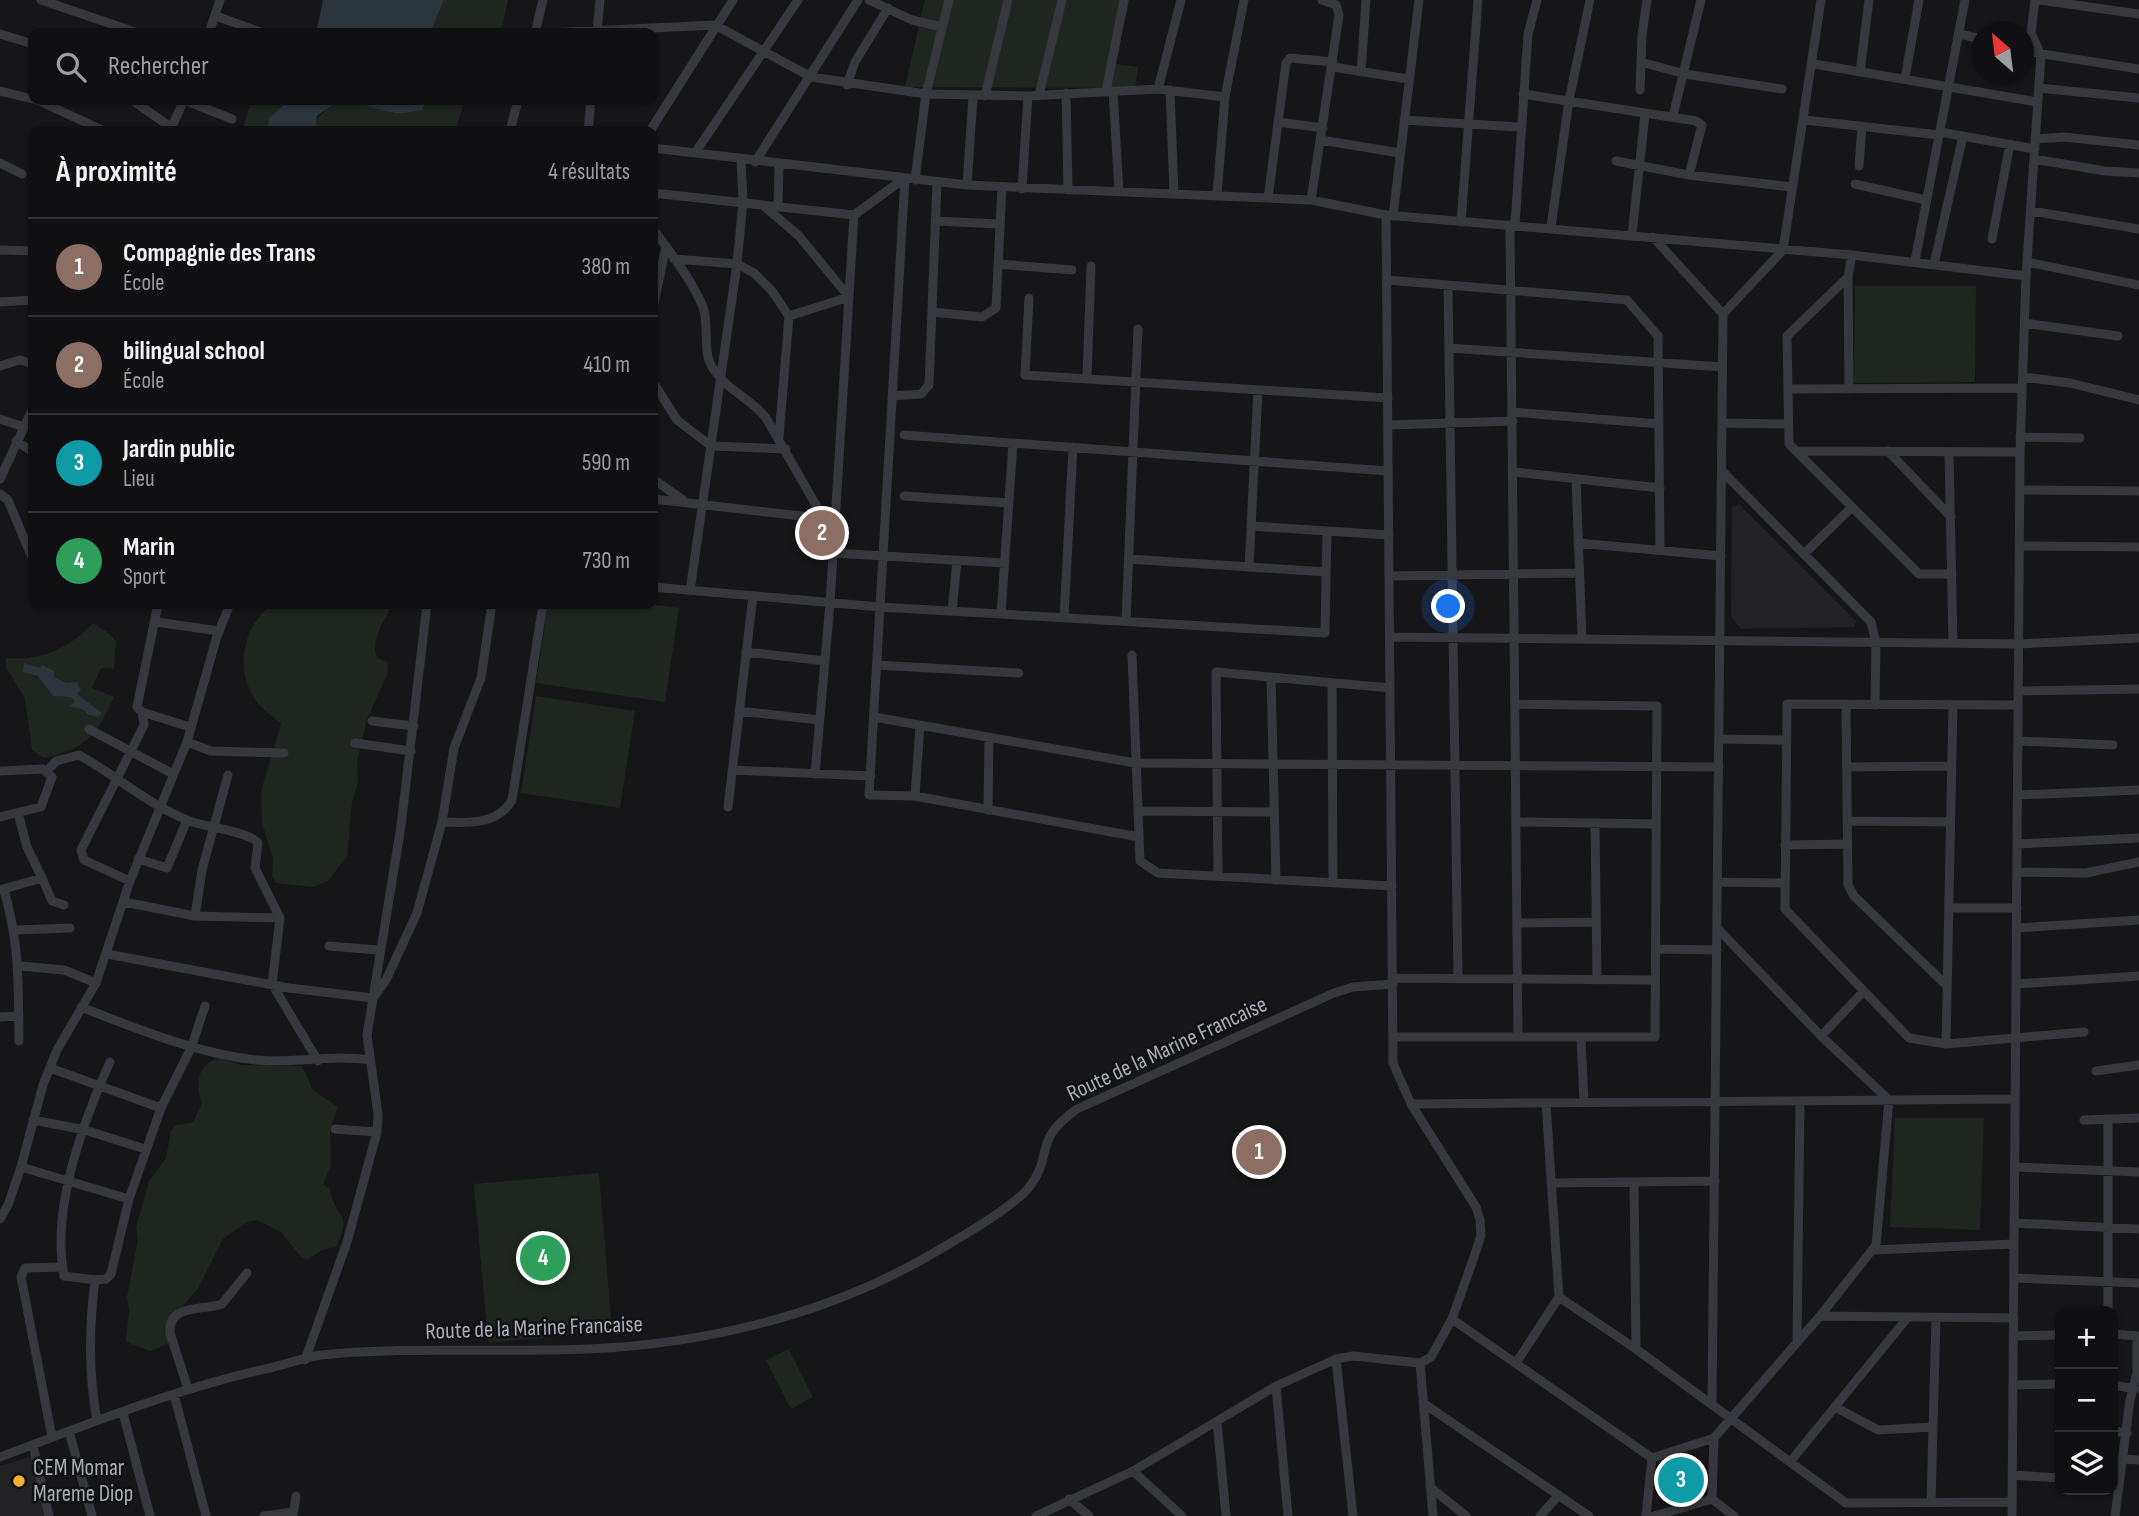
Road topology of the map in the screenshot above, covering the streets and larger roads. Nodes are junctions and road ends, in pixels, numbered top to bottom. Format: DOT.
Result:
graph roads {
  1 [pos="41,0"];
  2 [pos="220,0"];
  3 [pos="543,0"];
  4 [pos="600,0"];
  5 [pos="733,0"];
  6 [pos="798,0"];
  7 [pos="858,0"];
  8 [pos="869,0"];
  9 [pos="948,0"];
  10 [pos="1008,0"];
  11 [pos="1062,0"];
  12 [pos="1124,0"];
  13 [pos="1181,0"];
  14 [pos="1244,0"];
  15 [pos="1322,0"];
  16 [pos="1366,0"];
  17 [pos="1419,0"];
  18 [pos="1478,0"];
  19 [pos="1536,0"];
  20 [pos="1590,0"];
  21 [pos="1647,0"];
  22 [pos="1700,0"];
  23 [pos="1821,0"];
  24 [pos="1869,0"];
  25 [pos="1919,0"];
  26 [pos="1965,0"];
  27 [pos="2038,0"];
  28 [pos="888,8"];
  29 [pos="2139,14"];
  30 [pos="216,16"];
  31 [pos="715,25"];
  32 [pos="942,27"];
  33 [pos="123,28"];
  34 [pos="211,28"];
  35 [pos="248,28"];
  36 [pos="536,28"];
  37 [pos="598,28"];
  38 [pos="656,28"];
  39 [pos="0,34"];
  40 [pos="1959,34"];
  41 [pos="1971,37"];
  42 [pos="28,42"];
  43 [pos="765,52"];
  44 [pos="2034,53"];
  45 [pos="2041,55"];
  46 [pos="1641,62"];
  47 [pos="1814,64"];
  48 [pos="1333,65"];
  49 [pos="2139,69"];
  50 [pos="1361,72"];
  51 [pos="1860,72"];
  52 [pos="1685,74"];
  53 [pos="811,77"];
  54 [pos="1905,78"];
  55 [pos="1408,79"];
  56 [pos="847,85"];
  57 [pos="1949,87"];
  58 [pos="2039,88"];
  59 [pos="1158,89"];
  60 [pos="1782,89"];
  61 [pos="1170,90"];
  62 [pos="1640,90"];
  63 [pos="0,91"];
  64 [pos="1110,91"];
  65 [pos="1066,93"];
  66 [pos="926,94"];
  67 [pos="1523,94"];
  68 [pos="1039,95"];
  69 [pos="985,96"];
  70 [pos="1028,96"];
  71 [pos="28,97"];
  72 [pos="973,97"];
  73 [pos="1225,97"];
  74 [pos="2139,98"];
  75 [pos="1569,100"];
  76 [pos="2038,102"];
  77 [pos="48,105"];
  78 [pos="138,105"];
  79 [pos="182,105"];
  80 [pos="197,105"];
  81 [pos="517,105"];
  82 [pos="591,105"];
  83 [pos="1645,114"];
  84 [pos="1673,116"];
  85 [pos="232,119"];
  86 [pos="1404,120"];
  87 [pos="1805,120"];
  88 [pos="1278,122"];
  89 [pos="1468,124"];
  90 [pos="94,126"];
  91 [pos="166,126"];
  92 [pos="173,126"];
  93 [pos="511,126"];
  94 [pos="589,126"];
  95 [pos="653,126"];
  96 [pos="1862,126"];
  97 [pos="1519,127"];
  98 [pos="1323,128"];
  99 [pos="1940,133"];
  100 [pos="1963,136"];
  101 [pos="1321,140"];
  102 [pos="2010,144"];
  103 [pos="2139,145"];
  104 [pos="658,149"];
  105 [pos="2035,149"];
  106 [pos="695,153"];
  107 [pos="1400,153"];
  108 [pos="741,160"];
  109 [pos="1616,161"];
  110 [pos="755,162"];
  111 [pos="0,163"];
  112 [pos="779,164"];
  113 [pos="1641,166"];
  114 [pos="1858,166"];
  115 [pos="2139,173"];
  116 [pos="22,174"];
  117 [pos="1689,175"];
  118 [pos="910,179"];
  119 [pos="937,182"];
  120 [pos="1855,184"];
  121 [pos="967,185"];
  122 [pos="1002,187"];
  123 [pos="1792,187"];
  124 [pos="1022,189"];
  125 [pos="1068,190"];
  126 [pos="1119,192"];
  127 [pos="658,194"];
  128 [pos="1174,194"];
  129 [pos="1217,195"];
  130 [pos="1268,198"];
  131 [pos="1311,200"];
  132 [pos="1927,200"];
  133 [pos="743,202"];
  134 [pos="763,205"];
  135 [pos="778,207"];
  136 [pos="2031,211"];
  137 [pos="853,215"];
  138 [pos="1390,216"];
  139 [pos="935,221"];
  140 [pos="1461,222"];
  141 [pos="999,224"];
  142 [pos="1512,225"];
  143 [pos="1551,227"];
  144 [pos="2139,229"];
  145 [pos="1632,235"];
  146 [pos="658,236"];
  147 [pos="1653,237"];
  148 [pos="1992,239"];
  149 [pos="666,246"];
  150 [pos="0,250"];
  151 [pos="1783,250"];
  152 [pos="28,251"];
  153 [pos="1852,255"];
  154 [pos="674,260"];
  155 [pos="1914,261"];
  156 [pos="2027,262"];
  157 [pos="737,264"];
  158 [pos="998,264"];
  159 [pos="1934,264"];
  160 [pos="1091,266"];
  161 [pos="1072,270"];
  162 [pos="2026,276"];
  163 [pos="1848,277"];
  164 [pos="1387,279"];
  165 [pos="658,284"];
  166 [pos="1448,285"];
  167 [pos="2139,285"];
  168 [pos="1511,290"];
  169 [pos="849,297"];
  170 [pos="1029,298"];
  171 [pos="28,300"];
  172 [pos="0,302"];
  173 [pos="932,312"];
  174 [pos="1723,314"];
  175 [pos="789,316"];
  176 [pos="2024,323"];
  177 [pos="1138,329"];
  178 [pos="2118,336"];
  179 [pos="1449,348"];
  180 [pos="1512,352"];
  181 [pos="28,362"];
  182 [pos="1659,363"];
  183 [pos="0,366"];
  184 [pos="1723,367"];
  185 [pos="1087,377"];
  186 [pos="2023,377"];
  187 [pos="721,378"];
  188 [pos="1136,383"];
  189 [pos="1849,388"];
  190 [pos="2022,388"];
  191 [pos="1788,389"];
  192 [pos="1258,390"];
  193 [pos="658,393"];
  194 [pos="892,396"];
  195 [pos="1388,398"];
  196 [pos="2139,400"];
  197 [pos="1513,417"];
  198 [pos="28,418"];
  199 [pos="0,419"];
  200 [pos="1450,423"];
  201 [pos="1722,423"];
  202 [pos="1659,424"];
  203 [pos="1788,424"];
  204 [pos="1388,425"];
  205 [pos="23,427"];
  206 [pos="904,435"];
  207 [pos="779,437"];
  208 [pos="2020,437"];
  209 [pos="2080,438"];
  210 [pos="16,442"];
  211 [pos="1013,443"];
  212 [pos="711,446"];
  213 [pos="1073,447"];
  214 [pos="28,449"];
  215 [pos="786,449"];
  216 [pos="1796,451"];
  217 [pos="1133,452"];
  218 [pos="1888,452"];
  219 [pos="1949,452"];
  220 [pos="2020,452"];
  221 [pos="1254,461"];
  222 [pos="1388,471"];
  223 [pos="1722,471"];
  224 [pos="1514,472"];
  225 [pos="1,476"];
  226 [pos="1576,479"];
  227 [pos="658,482"];
  228 [pos="1660,488"];
  229 [pos="2020,491"];
  230 [pos="2139,491"];
  231 [pos="0,494"];
  232 [pos="904,496"];
  233 [pos="658,499"];
  234 [pos="687,502"];
  235 [pos="1009,503"];
  236 [pos="703,504"];
  237 [pos="1852,508"];
  238 [pos="1951,517"];
  239 [pos="829,519"];
  240 [pos="1251,526"];
  241 [pos="1327,531"];
  242 [pos="1389,535"];
  243 [pos="1578,543"];
  244 [pos="2020,546"];
  245 [pos="2139,547"];
  246 [pos="28,548"];
  247 [pos="1660,550"];
  248 [pos="833,553"];
  249 [pos="1804,554"];
  250 [pos="1721,556"];
  251 [pos="883,557"];
  252 [pos="1129,559"];
  253 [pos="957,561"];
  254 [pos="1005,563"];
  255 [pos="1249,567"];
  256 [pos="1326,572"];
  257 [pos="1579,573"];
  258 [pos="1514,574"];
  259 [pos="1952,574"];
  260 [pos="1452,575"];
  261 [pos="1389,576"];
  262 [pos="658,588"];
  263 [pos="690,591"];
  264 [pos="753,596"];
  265 [pos="830,603"];
  266 [pos="880,607"];
  267 [pos="157,609"];
  268 [pos="228,609"];
  269 [pos="426,609"];
  270 [pos="491,609"];
  271 [pos="542,609"];
  272 [pos="952,611"];
  273 [pos="1001,614"];
  274 [pos="1064,618"];
  275 [pos="1126,621"];
  276 [pos="156,622"];
  277 [pos="219,631"];
  278 [pos="1390,637"];
  279 [pos="1453,637"];
  280 [pos="1514,638"];
  281 [pos="1581,638"];
  282 [pos="2139,638"];
  283 [pos="1720,640"];
  284 [pos="1877,642"];
  285 [pos="1953,643"];
  286 [pos="2019,644"];
  287 [pos="746,652"];
  288 [pos="1132,656"];
  289 [pos="825,661"];
  290 [pos="877,665"];
  291 [pos="1019,673"];
  292 [pos="1271,677"];
  293 [pos="1332,683"];
  294 [pos="1390,688"];
  295 [pos="2139,689"];
  296 [pos="2018,691"];
  297 [pos="1515,705"];
  298 [pos="1846,705"];
  299 [pos="1875,705"];
  300 [pos="1953,705"];
  301 [pos="2018,705"];
  302 [pos="739,711"];
  303 [pos="142,712"];
  304 [pos="874,717"];
  305 [pos="372,720"];
  306 [pos="820,720"];
  307 [pos="920,725"];
  308 [pos="414,726"];
  309 [pos="190,727"];
  310 [pos="89,729"];
  311 [pos="989,737"];
  312 [pos="1719,739"];
  313 [pos="1786,740"];
  314 [pos="2018,741"];
  315 [pos="187,742"];
  316 [pos="355,743"];
  317 [pos="2113,745"];
  318 [pos="411,751"];
  319 [pos="130,753"];
  320 [pos="284,753"];
  321 [pos="1135,763"];
  322 [pos="1217,764"];
  323 [pos="1273,764"];
  324 [pos="1333,764"];
  325 [pos="1391,765"];
  326 [pos="1455,765"];
  327 [pos="1516,765"];
  328 [pos="1657,766"];
  329 [pos="1951,766"];
  330 [pos="1719,767"];
  331 [pos="1847,767"];
  332 [pos="48,770"];
  333 [pos="733,770"];
  334 [pos="0,771"];
  335 [pos="173,774"];
  336 [pos="815,774"];
  337 [pos="228,775"];
  338 [pos="118,776"];
  339 [pos="871,776"];
  340 [pos="2139,790"];
  341 [pos="2018,795"];
  342 [pos="915,796"];
  343 [pos="160,807"];
  344 [pos="728,807"];
  345 [pos="988,810"];
  346 [pos="1138,811"];
  347 [pos="1217,812"];
  348 [pos="1274,812"];
  349 [pos="18,813"];
  350 [pos="0,817"];
  351 [pos="187,820"];
  352 [pos="1847,821"];
  353 [pos="1950,821"];
  354 [pos="442,822"];
  355 [pos="1516,822"];
  356 [pos="1595,823"];
  357 [pos="1656,824"];
  358 [pos="212,829"];
  359 [pos="1139,837"];
  360 [pos="2139,838"];
  361 [pos="2017,844"];
  362 [pos="1785,845"];
  363 [pos="1847,845"];
  364 [pos="138,859"];
  365 [pos="2139,862"];
  366 [pos="2017,872"];
  367 [pos="1218,876"];
  368 [pos="42,878"];
  369 [pos="1276,880"];
  370 [pos="130,881"];
  371 [pos="1718,882"];
  372 [pos="1334,883"];
  373 [pos="1785,883"];
  374 [pos="1392,886"];
  375 [pos="2,890"];
  376 [pos="124,902"];
  377 [pos="64,905"];
  378 [pos="1949,908"];
  379 [pos="2017,908"];
  380 [pos="195,916"];
  381 [pos="280,918"];
  382 [pos="2139,919"];
  383 [pos="1596,922"];
  384 [pos="1517,923"];
  385 [pos="70,928"];
  386 [pos="1717,928"];
  387 [pos="2017,928"];
  388 [pos="15,930"];
  389 [pos="329,946"];
  390 [pos="1656,949"];
  391 [pos="378,950"];
  392 [pos="1717,950"];
  393 [pos="107,954"];
  394 [pos="20,966"];
  395 [pos="2139,976"];
  396 [pos="1458,979"];
  397 [pos="1518,979"];
  398 [pos="1597,979"];
  399 [pos="1655,980"];
  400 [pos="1393,981"];
  401 [pos="96,983"];
  402 [pos="272,984"];
  403 [pos="2016,984"];
  404 [pos="1947,986"];
  405 [pos="1863,992"];
  406 [pos="373,998"];
  407 [pos="205,1006"];
  408 [pos="81,1007"];
  409 [pos="19,1016"];
  410 [pos="0,1017"];
  411 [pos="2084,1032"];
  412 [pos="1821,1035"];
  413 [pos="2016,1036"];
  414 [pos="1393,1037"];
  415 [pos="1518,1037"];
  416 [pos="1581,1037"];
  417 [pos="19,1041"];
  418 [pos="1946,1044"];
  419 [pos="191,1048"];
  420 [pos="369,1060"];
  421 [pos="318,1061"];
  422 [pos="110,1062"];
  423 [pos="2139,1065"];
  424 [pos="50,1068"];
  425 [pos="2096,1071"];
  426 [pos="100,1086"];
  427 [pos="2015,1099"];
  428 [pos="1889,1100"];
  429 [pos="1800,1101"];
  430 [pos="1716,1102"];
  431 [pos="1546,1103"];
  432 [pos="1584,1103"];
  433 [pos="1411,1104"];
  434 [pos="161,1108"];
  435 [pos="2139,1118"];
  436 [pos="33,1120"];
  437 [pos="2084,1120"];
  438 [pos="2108,1120"];
  439 [pos="335,1129"];
  440 [pos="85,1130"];
  441 [pos="377,1132"];
  442 [pos="145,1149"];
  443 [pos="21,1167"];
  444 [pos="2015,1167"];
  445 [pos="2109,1171"];
  446 [pos="2139,1172"];
  447 [pos="69,1181"];
  448 [pos="1715,1181"];
  449 [pos="1634,1182"];
  450 [pos="1551,1183"];
  451 [pos="129,1199"];
  452 [pos="0,1219"];
  453 [pos="2014,1223"];
  454 [pos="2107,1227"];
  455 [pos="2139,1228"];
  456 [pos="2014,1244"];
  457 [pos="1873,1250"];
  458 [pos="63,1267"];
  459 [pos="247,1273"];
  460 [pos="2014,1278"];
  461 [pos="95,1280"];
  462 [pos="2109,1281"];
  463 [pos="2139,1283"];
  464 [pos="1559,1297"];
  465 [pos="2108,1306"];
  466 [pos="1820,1316"];
  467 [pos="1908,1317"];
  468 [pos="1936,1318"];
  469 [pos="2014,1318"];
  470 [pos="1452,1319"];
  471 [pos="2118,1334"];
  472 [pos="2055,1335"];
  473 [pos="2013,1336"];
  474 [pos="2138,1336"];
  475 [pos="1797,1341"];
  476 [pos="1636,1349"];
  477 [pos="1336,1359"];
  478 [pos="306,1360"];
  479 [pos="1420,1363"];
  480 [pos="1516,1363"];
  481 [pos="2013,1384"];
  482 [pos="2055,1384"];
  483 [pos="1276,1386"];
  484 [pos="2118,1386"];
  485 [pos="188,1389"];
  486 [pos="2135,1389"];
  487 [pos="174,1394"];
  488 [pos="2135,1400"];
  489 [pos="1423,1403"];
  490 [pos="1713,1404"];
  491 [pos="1835,1407"];
  492 [pos="123,1412"];
  493 [pos="1730,1417"];
  494 [pos="97,1420"];
  495 [pos="1217,1421"];
  496 [pos="1933,1427"];
  497 [pos="69,1431"];
  498 [pos="2118,1432"];
  499 [pos="2127,1433"];
  500 [pos="52,1437"];
  501 [pos="1714,1438"];
  502 [pos="33,1445"];
  503 [pos="0,1457"];
  504 [pos="1652,1458"];
  505 [pos="2124,1459"];
  506 [pos="2139,1460"];
  507 [pos="1790,1462"];
  508 [pos="1133,1471"];
  509 [pos="2012,1475"];
  510 [pos="2055,1478"];
  511 [pos="2118,1479"];
  512 [pos="1430,1487"];
  513 [pos="1559,1495"];
  514 [pos="2116,1495"];
  515 [pos="296,1496"];
  516 [pos="1069,1499"];
  517 [pos="1712,1499"];
  518 [pos="1931,1502"];
  519 [pos="2012,1502"];
  520 [pos="293,1514"];
  521 [pos="49,1516"];
  522 [pos="92,1516"];
  523 [pos="150,1516"];
  524 [pos="206,1516"];
  525 [pos="264,1516"];
  526 [pos="1036,1516"];
  527 [pos="1089,1516"];
  528 [pos="1182,1516"];
  529 [pos="1226,1516"];
  530 [pos="1288,1516"];
  531 [pos="1353,1516"];
  532 [pos="1433,1516"];
  533 [pos="1466,1516"];
  534 [pos="1541,1516"];
  535 [pos="1588,1516"];
  536 [pos="1646,1516"];
  537 [pos="1654,1516"];
  538 [pos="1734,1516"];
  539 [pos="2012,1516"];
  540 [pos="2115,1516"];
  1 -- 33 [label="street"];
  2 -- 30 [label="street"];
  3 -- 36 [label="street"];
  4 -- 37 [label="street"];
  5 -- 31 [label="street"];
  6 -- 43 [label="street"];
  7 -- 53 [label="street"];
  8 -- 28 [label="street"];
  9 -- 32 [label="street"];
  10 -- 69 [label="street"];
  11 -- 68 [label="street"];
  12 -- 64 [label="street"];
  13 -- 59 [label="street"];
  14 -- 73 [label="street"];
  15 -- 48 [label="street"];
  16 -- 50 [label="street"];
  17 -- 55 [label="street"];
  18 -- 89 [label="street"];
  19 -- 67 [label="street"];
  20 -- 75 [label="street"];
  21 -- 46 [label="street"];
  22 -- 52 [label="street"];
  23 -- 47 [label="street"];
  24 -- 51 [label="street"];
  25 -- 54 [label="street"];
  26 -- 40 [label="street"];
  27 -- 29 [label="street"];
  27 -- 45 [label="street"];
  28 -- 32 [label="street"];
  28 -- 56 [label="street"];
  30 -- 34 [label="street"];
  30 -- 35 [label="street"];
  31 -- 38 [label="street"];
  31 -- 43 [label="street"];
  31 -- 95 [label="street"];
  32 -- 66 [label="street"];
  39 -- 42 [label="street"];
  40 -- 41 [label="street"];
  40 -- 57 [label="street"];
  43 -- 53 [label="street"];
  43 -- 106 [label="street"];
  44 -- 45 [label="street"];
  45 -- 49 [label="street"];
  45 -- 58 [label="street"];
  46 -- 52 [label="street"];
  46 -- 62 [label="street"];
  47 -- 51 [label="street"];
  47 -- 87 [label="street"];
  48 -- 50 [label="street"];
  48 -- 88 [label="street"];
  48 -- 98 [label="street"];
  50 -- 55 [label="street"];
  51 -- 54 [label="street"];
  52 -- 60 [label="street"];
  52 -- 84 [label="street"];
  53 -- 56 [label="street"];
  53 -- 110 [label="street"];
  54 -- 57 [label="street"];
  55 -- 86 [label="street"];
  56 -- 66 [label="street"];
  57 -- 76 [label="street"];
  57 -- 99 [label="street"];
  58 -- 74 [label="street"];
  58 -- 76 [label="street"];
  59 -- 61 [label="street"];
  59 -- 64 [label="street"];
  61 -- 73 [label="street"];
  61 -- 128 [label="street"];
  63 -- 71 [label="street"];
  64 -- 65 [label="street"];
  64 -- 126 [label="street"];
  65 -- 68 [label="street"];
  65 -- 125 [label="street"];
  66 -- 72 [label="street"];
  66 -- 118 [label="street"];
  67 -- 75 [label="street"];
  67 -- 97 [label="street"];
  68 -- 70 [label="street"];
  69 -- 70 [label="street"];
  69 -- 72 [label="street"];
  70 -- 124 [label="street"];
  72 -- 121 [label="street"];
  73 -- 129 [label="street"];
  75 -- 83 [label="street"];
  75 -- 143 [label="street"];
  76 -- 105 [label="street"];
  77 -- 90 [label="street"];
  78 -- 91 [label="street"];
  79 -- 92 [label="street"];
  80 -- 85 [label="street"];
  81 -- 93 [label="street"];
  82 -- 94 [label="street"];
  83 -- 84 [label="street"];
  83 -- 113 [label="street"];
  84 -- 117 [label="street"];
  86 -- 89 [label="street"];
  86 -- 107 [label="street"];
  87 -- 96 [label="street"];
  87 -- 123 [label="street"];
  88 -- 98 [label="street"];
  88 -- 130 [label="street"];
  89 -- 97 [label="street"];
  89 -- 140 [label="street"];
  96 -- 99 [label="street"];
  96 -- 114 [label="street"];
  97 -- 142 [label="street"];
  98 -- 101 [label="street"];
  99 -- 100 [label="street"];
  99 -- 132 [label="street"];
  100 -- 102 [label="street"];
  100 -- 159 [label="street"];
  101 -- 107 [label="street"];
  101 -- 131 [label="street"];
  102 -- 105 [label="street"];
  102 -- 148 [label="street"];
  103 -- 105 [label="street"];
  104 -- 106 [label="street"];
  105 -- 115 [label="street"];
  105 -- 136 [label="street"];
  106 -- 108 [label="street"];
  107 -- 138 [label="street"];
  108 -- 110 [label="street"];
  108 -- 133 [label="street"];
  109 -- 113 [label="street"];
  110 -- 112 [label="street"];
  111 -- 116 [label="street"];
  112 -- 118 [label="street"];
  112 -- 135 [label="street"];
  113 -- 117 [label="street"];
  113 -- 145 [label="street"];
  117 -- 123 [label="street"];
  118 -- 119 [label="street"];
  118 -- 137 [label="street"];
  118 -- 194 [label="street"];
  119 -- 121 [label="street"];
  119 -- 139 [label="street"];
  120 -- 132 [label="street"];
  121 -- 122 [label="street"];
  122 -- 124 [label="street"];
  122 -- 141 [label="street"];
  123 -- 151 [label="street"];
  124 -- 125 [label="street"];
  125 -- 126 [label="street"];
  126 -- 128 [label="street"];
  127 -- 133 [label="street"];
  128 -- 129 [label="street"];
  129 -- 130 [label="street"];
  130 -- 131 [label="street"];
  131 -- 138 [label="street"];
  132 -- 155 [label="street"];
  133 -- 134 [label="street"];
  133 -- 157 [label="street"];
  134 -- 135 [label="street"];
  134 -- 169 [label="street"];
  135 -- 137 [label="street"];
  136 -- 144 [label="street"];
  136 -- 156 [label="street"];
  137 -- 169 [label="street"];
  138 -- 140 [label="street"];
  138 -- 164 [label="street"];
  139 -- 141 [label="street"];
  139 -- 173 [label="street"];
  140 -- 142 [label="street"];
  141 -- 158 [label="street"];
  142 -- 143 [label="street"];
  142 -- 168 [label="street"];
  143 -- 145 [label="street"];
  145 -- 147 [label="street"];
  146 -- 149 [label="street"];
  147 -- 151 [label="street"];
  147 -- 174 [label="street"];
  149 -- 154 [label="street"];
  149 -- 165 [label="street"];
  150 -- 152 [label="street"];
  151 -- 153 [label="street"];
  151 -- 174 [label="street"];
  153 -- 155 [label="street"];
  153 -- 163 [label="street"];
  154 -- 157 [label="street"];
  154 -- 187 [label="street"];
  155 -- 159 [label="street"];
  156 -- 162 [label="street"];
  156 -- 167 [label="street"];
  157 -- 175 [label="street"];
  157 -- 187 [label="street"];
  158 -- 161 [label="street"];
  158 -- 173 [label="street"];
  159 -- 162 [label="street"];
  160 -- 185 [label="street"];
  162 -- 176 [label="street"];
  163 -- 189 [label="street"];
  163 -- 191 [label="street"];
  164 -- 166 [label="street"];
  164 -- 195 [label="street"];
  166 -- 168 [label="street"];
  166 -- 179 [label="street"];
  168 -- 180 [label="street"];
  168 -- 182 [label="street"];
  169 -- 175 [label="street"];
  169 -- 239 [label="street"];
  170 -- 185 [label="street"];
  171 -- 172 [label="street"];
  173 -- 194 [label="street"];
  174 -- 184 [label="street"];
  175 -- 207 [label="street"];
  176 -- 178 [label="street"];
  176 -- 186 [label="street"];
  177 -- 188 [label="street"];
  179 -- 180 [label="street"];
  179 -- 200 [label="street"];
  180 -- 182 [label="street"];
  180 -- 197 [label="street"];
  181 -- 183 [label="street"];
  182 -- 184 [label="street"];
  182 -- 202 [label="street"];
  184 -- 201 [label="street"];
  185 -- 188 [label="street"];
  186 -- 190 [label="street"];
  186 -- 196 [label="street"];
  187 -- 207 [label="street"];
  187 -- 212 [label="street"];
  188 -- 192 [label="street"];
  188 -- 217 [label="street"];
  189 -- 190 [label="street"];
  189 -- 191 [label="street"];
  190 -- 208 [label="street"];
  191 -- 203 [label="street"];
  192 -- 195 [label="street"];
  192 -- 221 [label="street"];
  193 -- 212 [label="street"];
  194 -- 251 [label="street"];
  195 -- 204 [label="street"];
  197 -- 200 [label="street"];
  197 -- 202 [label="street"];
  197 -- 224 [label="street"];
  198 -- 205 [label="street"];
  199 -- 205 [label="street"];
  200 -- 204 [label="street"];
  200 -- 260 [label="street"];
  201 -- 203 [label="street"];
  201 -- 223 [label="street"];
  202 -- 228 [label="street"];
  203 -- 216 [label="street"];
  204 -- 222 [label="street"];
  205 -- 210 [label="street"];
  206 -- 211 [label="street"];
  207 -- 215 [label="street"];
  208 -- 209 [label="street"];
  208 -- 220 [label="street"];
  210 -- 214 [label="street"];
  210 -- 225 [label="street"];
  211 -- 213 [label="street"];
  211 -- 235 [label="street"];
  212 -- 215 [label="street"];
  212 -- 236 [label="street"];
  213 -- 217 [label="street"];
  213 -- 274 [label="street"];
  215 -- 239 [label="street"];
  216 -- 218 [label="street"];
  216 -- 237 [label="street"];
  217 -- 221 [label="street"];
  217 -- 252 [label="street"];
  218 -- 219 [label="street"];
  218 -- 238 [label="street"];
  219 -- 220 [label="street"];
  219 -- 238 [label="street"];
  220 -- 229 [label="street"];
  221 -- 222 [label="street"];
  221 -- 240 [label="street"];
  222 -- 242 [label="street"];
  223 -- 249 [label="street"];
  223 -- 250 [label="street"];
  224 -- 226 [label="street"];
  224 -- 258 [label="street"];
  226 -- 228 [label="street"];
  226 -- 243 [label="street"];
  227 -- 234 [label="street"];
  228 -- 247 [label="street"];
  229 -- 230 [label="street"];
  229 -- 244 [label="street"];
  231 -- 246 [label="street"];
  232 -- 235 [label="street"];
  233 -- 234 [label="street"];
  234 -- 236 [label="street"];
  235 -- 254 [label="street"];
  236 -- 239 [label="street"];
  236 -- 263 [label="street"];
  237 -- 249 [label="street"];
  237 -- 259 [label="street"];
  238 -- 259 [label="street"];
  239 -- 248 [label="street"];
  240 -- 241 [label="street"];
  240 -- 255 [label="street"];
  241 -- 242 [label="street"];
  241 -- 256 [label="street"];
  242 -- 261 [label="street"];
  243 -- 247 [label="street"];
  243 -- 257 [label="street"];
  244 -- 245 [label="street"];
  244 -- 286 [label="street"];
  247 -- 250 [label="street"];
  248 -- 251 [label="street"];
  248 -- 265 [label="street"];
  249 -- 284 [label="street"];
  250 -- 283 [label="street"];
  251 -- 253 [label="street"];
  251 -- 266 [label="street"];
  252 -- 255 [label="street"];
  252 -- 275 [label="street"];
  253 -- 254 [label="street"];
  253 -- 272 [label="street"];
  254 -- 273 [label="street"];
  255 -- 256 [label="street"];
  256 -- 275 [label="street"];
  257 -- 258 [label="street"];
  257 -- 281 [label="street"];
  258 -- 260 [label="street"];
  258 -- 280 [label="street"];
  259 -- 285 [label="street"];
  260 -- 261 [label="street"];
  260 -- 279 [label="street"];
  261 -- 278 [label="street"];
  262 -- 263 [label="street"];
  263 -- 264 [label="street"];
  264 -- 265 [label="street"];
  264 -- 287 [label="street"];
  265 -- 266 [label="street"];
  265 -- 289 [label="street"];
  266 -- 272 [label="street"];
  266 -- 290 [label="street"];
  267 -- 276 [label="street"];
  268 -- 277 [label="street"];
  269 -- 308 [label="street"];
  270 -- 354 [label="street"];
  271 -- 354 [label="street"];
  272 -- 273 [label="street"];
  273 -- 274 [label="street"];
  274 -- 275 [label="street"];
  276 -- 277 [label="street"];
  276 -- 303 [label="street"];
  277 -- 309 [label="street"];
  278 -- 279 [label="street"];
  278 -- 294 [label="street"];
  279 -- 280 [label="street"];
  279 -- 326 [label="street"];
  280 -- 281 [label="street"];
  280 -- 297 [label="street"];
  281 -- 283 [label="street"];
  282 -- 286 [label="street"];
  283 -- 284 [label="street"];
  283 -- 312 [label="street"];
  284 -- 285 [label="street"];
  284 -- 299 [label="street"];
  285 -- 286 [label="street"];
  286 -- 296 [label="street"];
  287 -- 289 [label="street"];
  287 -- 302 [label="street"];
  288 -- 321 [label="street"];
  289 -- 306 [label="street"];
  290 -- 291 [label="street"];
  290 -- 304 [label="street"];
  292 -- 293 [label="street"];
  292 -- 322 [label="street"];
  292 -- 323 [label="street"];
  293 -- 294 [label="street"];
  293 -- 324 [label="street"];
  294 -- 325 [label="street"];
  295 -- 296 [label="street"];
  296 -- 301 [label="street"];
  297 -- 327 [label="street"];
  297 -- 328 [label="street"];
  298 -- 299 [label="street"];
  298 -- 313 [label="street"];
  298 -- 331 [label="street"];
  299 -- 300 [label="street"];
  300 -- 301 [label="street"];
  300 -- 329 [label="street"];
  301 -- 314 [label="street"];
  302 -- 306 [label="street"];
  302 -- 333 [label="street"];
  303 -- 309 [label="street"];
  303 -- 319 [label="street"];
  304 -- 307 [label="street"];
  304 -- 339 [label="street"];
  305 -- 308 [label="street"];
  306 -- 336 [label="street"];
  307 -- 311 [label="street"];
  307 -- 342 [label="street"];
  308 -- 318 [label="street"];
  309 -- 315 [label="street"];
  310 -- 319 [label="street"];
  311 -- 321 [label="street"];
  311 -- 345 [label="street"];
  312 -- 313 [label="street"];
  312 -- 330 [label="street"];
  313 -- 362 [label="street"];
  314 -- 317 [label="street"];
  314 -- 341 [label="street"];
  315 -- 320 [label="street"];
  315 -- 335 [label="street"];
  316 -- 318 [label="street"];
  318 -- 391 [label="street"];
  319 -- 335 [label="street"];
  319 -- 338 [label="street"];
  321 -- 322 [label="street"];
  321 -- 346 [label="street"];
  322 -- 323 [label="street"];
  322 -- 347 [label="street"];
  323 -- 324 [label="street"];
  323 -- 348 [label="street"];
  324 -- 325 [label="street"];
  324 -- 372 [label="street"];
  325 -- 326 [label="street"];
  325 -- 374 [label="street"];
  326 -- 327 [label="street"];
  326 -- 396 [label="street"];
  327 -- 328 [label="street"];
  327 -- 355 [label="street"];
  328 -- 330 [label="street"];
  328 -- 357 [label="street"];
  329 -- 331 [label="street"];
  329 -- 353 [label="street"];
  330 -- 371 [label="street"];
  331 -- 352 [label="street"];
  332 -- 334 [label="street"];
  332 -- 338 [label="street"];
  332 -- 349 [label="street"];
  333 -- 336 [label="street"];
  333 -- 344 [label="street"];
  335 -- 343 [label="street"];
  336 -- 339 [label="street"];
  337 -- 358 [label="street"];
  338 -- 343 [label="street"];
  338 -- 370 [label="street"];
  339 -- 342 [label="street"];
  340 -- 341 [label="street"];
  341 -- 361 [label="street"];
  342 -- 345 [label="street"];
  343 -- 351 [label="street"];
  343 -- 364 [label="street"];
  345 -- 359 [label="street"];
  346 -- 347 [label="street"];
  346 -- 359 [label="street"];
  347 -- 348 [label="street"];
  347 -- 367 [label="street"];
  348 -- 369 [label="street"];
  349 -- 350 [label="street"];
  349 -- 368 [label="street"];
  351 -- 358 [label="street"];
  351 -- 364 [label="street"];
  352 -- 353 [label="street"];
  352 -- 363 [label="street"];
  353 -- 378 [label="street"];
  354 -- 406 [label="street"];
  355 -- 356 [label="street"];
  355 -- 384 [label="street"];
  356 -- 357 [label="street"];
  356 -- 383 [label="street"];
  357 -- 390 [label="street"];
  358 -- 380 [label="street"];
  358 -- 381 [label="street"];
  359 -- 367 [label="street"];
  360 -- 361 [label="street"];
  361 -- 366 [label="street"];
  362 -- 363 [label="street"];
  362 -- 373 [label="street"];
  363 -- 404 [label="street"];
  364 -- 370 [label="street"];
  365 -- 366 [label="street"];
  366 -- 379 [label="street"];
  367 -- 369 [label="street"];
  368 -- 375 [label="street"];
  368 -- 377 [label="street"];
  369 -- 372 [label="street"];
  370 -- 376 [label="street"];
  371 -- 373 [label="street"];
  371 -- 386 [label="street"];
  372 -- 374 [label="street"];
  373 -- 405 [label="street"];
  374 -- 400 [label="street"];
  375 -- 388 [label="street"];
  376 -- 380 [label="street"];
  376 -- 393 [label="street"];
  378 -- 379 [label="street"];
  378 -- 404 [label="street"];
  379 -- 387 [label="street"];
  380 -- 381 [label="street"];
  381 -- 402 [label="street"];
  382 -- 387 [label="street"];
  383 -- 384 [label="street"];
  383 -- 398 [label="street"];
  384 -- 397 [label="street"];
  385 -- 388 [label="street"];
  386 -- 392 [label="street"];
  386 -- 412 [label="street"];
  387 -- 403 [label="street"];
  388 -- 394 [label="street"];
  389 -- 391 [label="street"];
  390 -- 392 [label="street"];
  390 -- 399 [label="street"];
  391 -- 406 [label="street"];
  392 -- 430 [label="street"];
  393 -- 401 [label="street"];
  393 -- 402 [label="street"];
  394 -- 401 [label="street"];
  394 -- 409 [label="street"];
  395 -- 403 [label="street"];
  396 -- 397 [label="street, Route de la Marine Francaise"];
  396 -- 400 [label="street, Route de la Marine Francaise"];
  397 -- 398 [label="street, Route de la Marine Francaise"];
  397 -- 415 [label="street"];
  398 -- 399 [label="street, Route de la Marine Francaise"];
  399 -- 416 [label="street"];
  400 -- 414 [label="street"];
  400 -- 478 [label="street, Route de la Marine Francaise"];
  401 -- 408 [label="street"];
  402 -- 406 [label="street"];
  402 -- 421 [label="street"];
  403 -- 413 [label="street"];
  404 -- 418 [label="street"];
  405 -- 412 [label="street"];
  405 -- 418 [label="street"];
  406 -- 420 [label="street"];
  407 -- 419 [label="street"];
  408 -- 419 [label="street"];
  408 -- 424 [label="street"];
  409 -- 410 [label="street"];
  409 -- 417 [label="street"];
  411 -- 413 [label="street"];
  412 -- 428 [label="street"];
  413 -- 418 [label="street"];
  413 -- 427 [label="street"];
  414 -- 415 [label="street"];
  414 -- 433 [label="street"];
  415 -- 416 [label="street"];
  416 -- 432 [label="street"];
  419 -- 421 [label="street"];
  419 -- 434 [label="street"];
  420 -- 421 [label="street"];
  420 -- 441 [label="street"];
  422 -- 426 [label="street"];
  423 -- 425 [label="street"];
  424 -- 426 [label="street"];
  424 -- 436 [label="street"];
  426 -- 434 [label="street"];
  426 -- 440 [label="street"];
  427 -- 428 [label="street"];
  427 -- 444 [label="street"];
  428 -- 429 [label="street"];
  428 -- 457 [label="street"];
  429 -- 430 [label="street"];
  429 -- 475 [label="street"];
  430 -- 432 [label="street"];
  430 -- 448 [label="street"];
  431 -- 432 [label="street"];
  431 -- 433 [label="street"];
  431 -- 450 [label="street"];
  433 -- 470 [label="street"];
  434 -- 442 [label="street"];
  435 -- 438 [label="street"];
  436 -- 440 [label="street"];
  436 -- 443 [label="street"];
  437 -- 438 [label="street"];
  438 -- 445 [label="street"];
  439 -- 441 [label="street"];
  440 -- 442 [label="street"];
  440 -- 447 [label="street"];
  441 -- 478 [label="street"];
  442 -- 451 [label="street"];
  443 -- 447 [label="street"];
  443 -- 452 [label="street"];
  444 -- 445 [label="street"];
  444 -- 453 [label="street"];
  445 -- 446 [label="street"];
  445 -- 454 [label="street"];
  447 -- 451 [label="street"];
  447 -- 458 [label="street"];
  448 -- 449 [label="street"];
  448 -- 490 [label="street"];
  449 -- 450 [label="street"];
  449 -- 476 [label="street"];
  450 -- 464 [label="street"];
  451 -- 461 [label="street"];
  453 -- 454 [label="street"];
  453 -- 456 [label="street"];
  454 -- 455 [label="street"];
  454 -- 462 [label="street"];
  456 -- 457 [label="street"];
  456 -- 460 [label="street"];
  457 -- 466 [label="street"];
  458 -- 461 [label="street"];
  458 -- 500 [label="street"];
  459 -- 485 [label="street"];
  460 -- 462 [label="street"];
  460 -- 469 [label="street"];
  461 -- 494 [label="street"];
  462 -- 463 [label="street"];
  462 -- 465 [label="street"];
  464 -- 476 [label="street"];
  464 -- 480 [label="street"];
  466 -- 467 [label="street"];
  466 -- 475 [label="street"];
  467 -- 468 [label="street"];
  467 -- 491 [label="street"];
  468 -- 469 [label="street"];
  468 -- 496 [label="street"];
  469 -- 473 [label="street"];
  470 -- 479 [label="street"];
  470 -- 480 [label="street"];
  471 -- 474 [label="street"];
  472 -- 473 [label="street"];
  473 -- 481 [label="street"];
  474 -- 486 [label="street"];
  475 -- 493 [label="street"];
  476 -- 490 [label="street"];
  477 -- 479 [label="street"];
  477 -- 483 [label="street"];
  477 -- 531 [label="street"];
  478 -- 485 [label="street, Route de la Marine Francaise"];
  479 -- 489 [label="street"];
  480 -- 504 [label="street"];
  481 -- 482 [label="street"];
  481 -- 509 [label="street"];
  483 -- 495 [label="street"];
  483 -- 530 [label="street"];
  484 -- 486 [label="street"];
  485 -- 487 [label="street, Route de la Marine Francaise"];
  486 -- 488 [label="street"];
  487 -- 492 [label="street, Route de la Marine Francaise"];
  487 -- 524 [label="street"];
  488 -- 499 [label="street"];
  489 -- 512 [label="street"];
  489 -- 513 [label="street"];
  490 -- 493 [label="street"];
  491 -- 496 [label="street"];
  491 -- 507 [label="street"];
  492 -- 494 [label="street, Route de la Marine Francaise"];
  492 -- 523 [label="street"];
  493 -- 501 [label="street"];
  493 -- 507 [label="street"];
  494 -- 497 [label="street, Route de la Marine Francaise"];
  495 -- 508 [label="street"];
  495 -- 529 [label="street"];
  496 -- 518 [label="street"];
  497 -- 500 [label="street, Route de la Marine Francaise"];
  497 -- 522 [label="street"];
  498 -- 499 [label="street"];
  499 -- 505 [label="street"];
  500 -- 502 [label="street, Route de la Marine Francaise"];
  501 -- 504 [label="street"];
  501 -- 517 [label="street"];
  502 -- 503 [label="street, Route de la Marine Francaise"];
  502 -- 521 [label="street"];
  504 -- 536 [label="street"];
  505 -- 506 [label="street"];
  505 -- 511 [label="street"];
  507 -- 518 [label="street"];
  508 -- 516 [label="street"];
  508 -- 528 [label="street"];
  509 -- 510 [label="street"];
  509 -- 519 [label="street"];
  512 -- 532 [label="street"];
  512 -- 533 [label="street"];
  513 -- 534 [label="street"];
  513 -- 535 [label="street"];
  514 -- 540 [label="street"];
  515 -- 520 [label="street"];
  516 -- 526 [label="street"];
  516 -- 527 [label="street"];
  517 -- 537 [label="street"];
  517 -- 538 [label="street"];
  518 -- 519 [label="street"];
  519 -- 539 [label="street"];
  520 -- 525 [label="street"];
}
